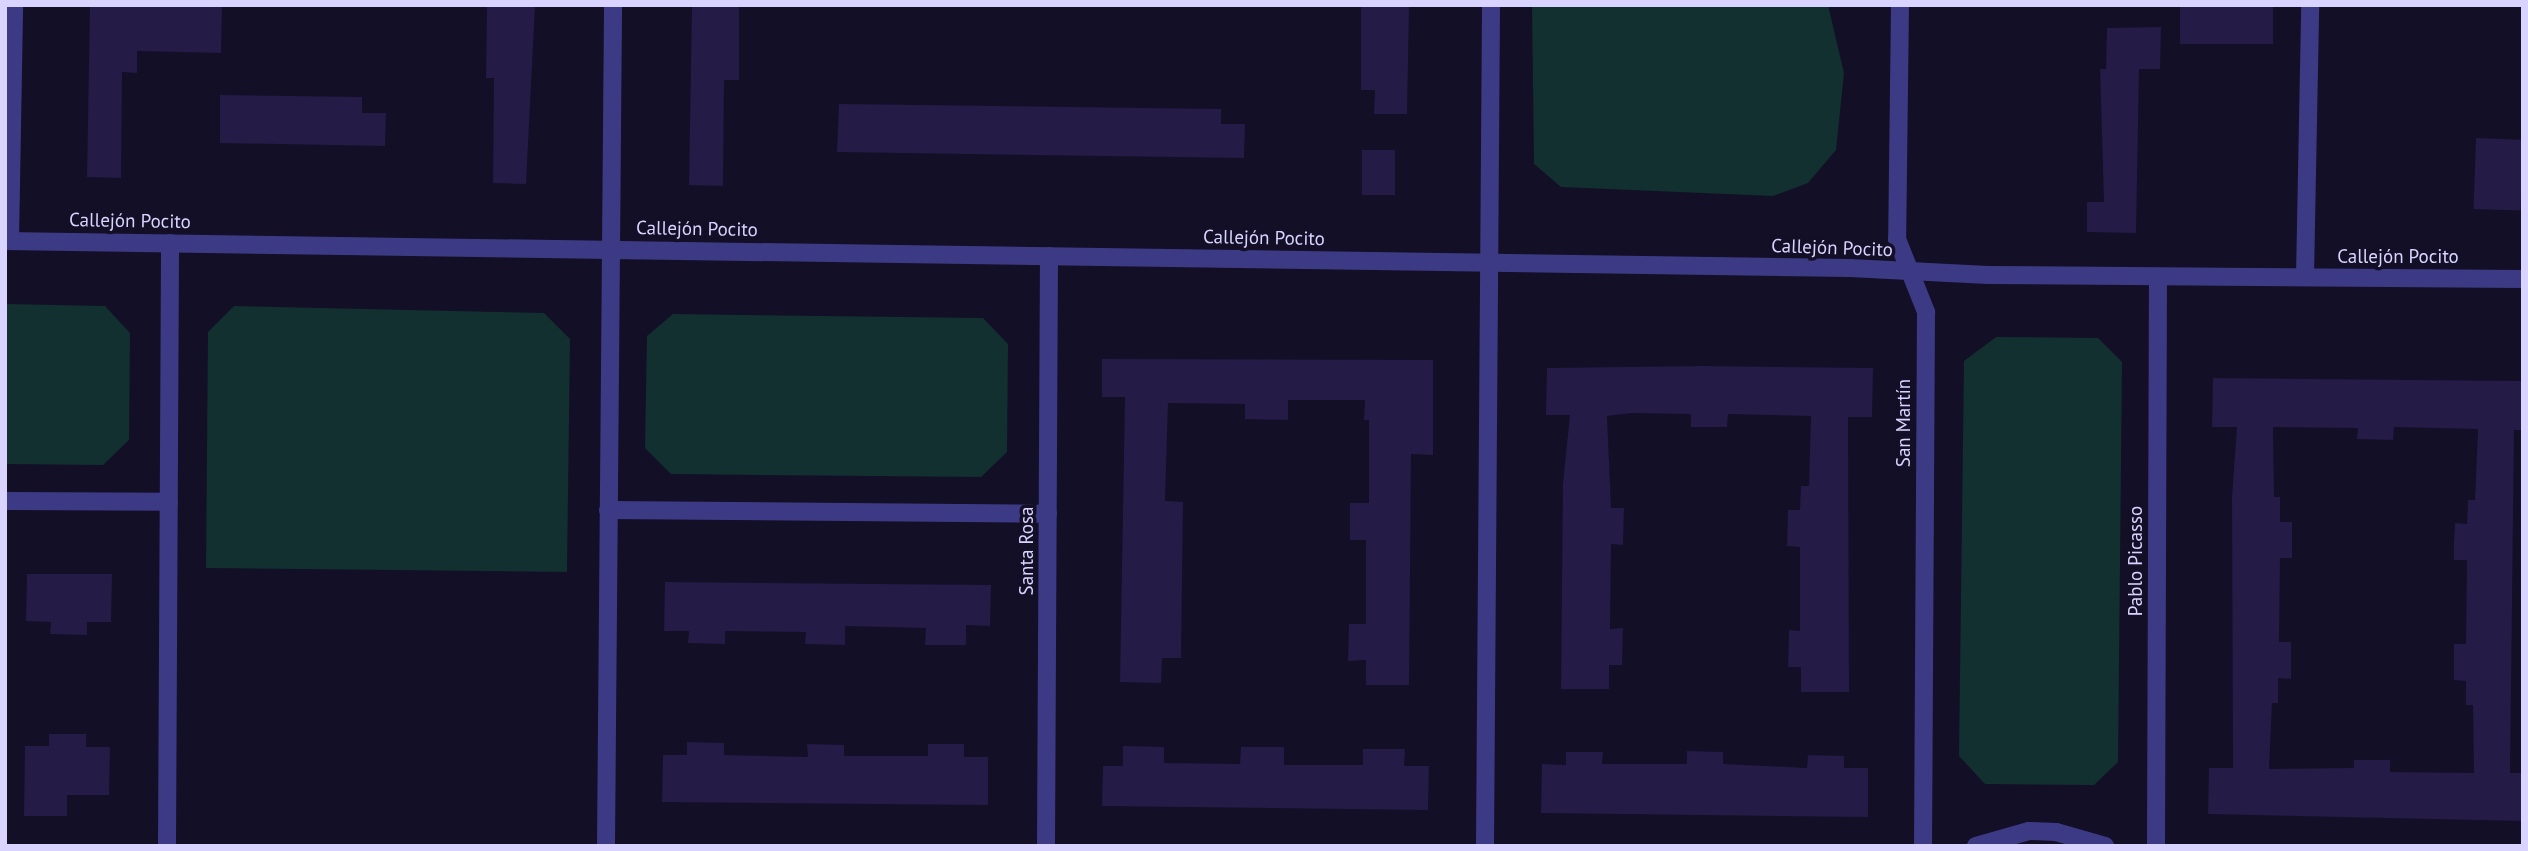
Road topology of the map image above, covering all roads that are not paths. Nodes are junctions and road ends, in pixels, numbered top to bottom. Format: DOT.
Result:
graph roads {
  1 [pos="14,5"];
  2 [pos="613,5"];
  3 [pos="1491,5"];
  4 [pos="1900,5"];
  5 [pos="2310,5"];
  6 [pos="8,241"];
  7 [pos="170,243"];
  8 [pos="609,249"];
  9 [pos="1049,256"];
  10 [pos="1487,262"];
  11 [pos="1909,271"];
  12 [pos="2158,277"];
  13 [pos="2305,277"];
  14 [pos="2523,279"];
  15 [pos="5,501"];
  16 [pos="169,502"];
  17 [pos="608,510"];
  18 [pos="1048,514"];
  19 [pos="167,846"];
  20 [pos="606,846"];
  21 [pos="1046,846"];
  22 [pos="1486,846"];
  23 [pos="1923,846"];
  24 [pos="1976,846"];
  25 [pos="2105,846"];
  26 [pos="2156,846"];
  1 -- 6 [label="street"];
  2 -- 8 [label="street"];
  3 -- 10 [label="street"];
  4 -- 11 [label="street, San Martín"];
  5 -- 13 [label="street"];
  6 -- 7 [label="street, Callejón Pocito"];
  7 -- 8 [label="street, Callejón Pocito"];
  7 -- 16 [label="street"];
  8 -- 9 [label="street, Callejón Pocito"];
  8 -- 17 [label="street"];
  9 -- 10 [label="street, Callejón Pocito"];
  9 -- 18 [label="street, Santa Rosa"];
  10 -- 11 [label="street, Callejón Pocito"];
  10 -- 22 [label="street"];
  11 -- 12 [label="street, Callejón Pocito"];
  11 -- 23 [label="street, San Martín"];
  12 -- 13 [label="street, Callejón Pocito"];
  12 -- 26 [label="street, Pablo Picasso"];
  13 -- 14 [label="street, Callejón Pocito"];
  15 -- 16 [label="street"];
  16 -- 19 [label="street"];
  17 -- 18 [label="street"];
  17 -- 20 [label="street"];
  18 -- 21 [label="street, Santa Rosa"];
  24 -- 25 [label="street"];
}
